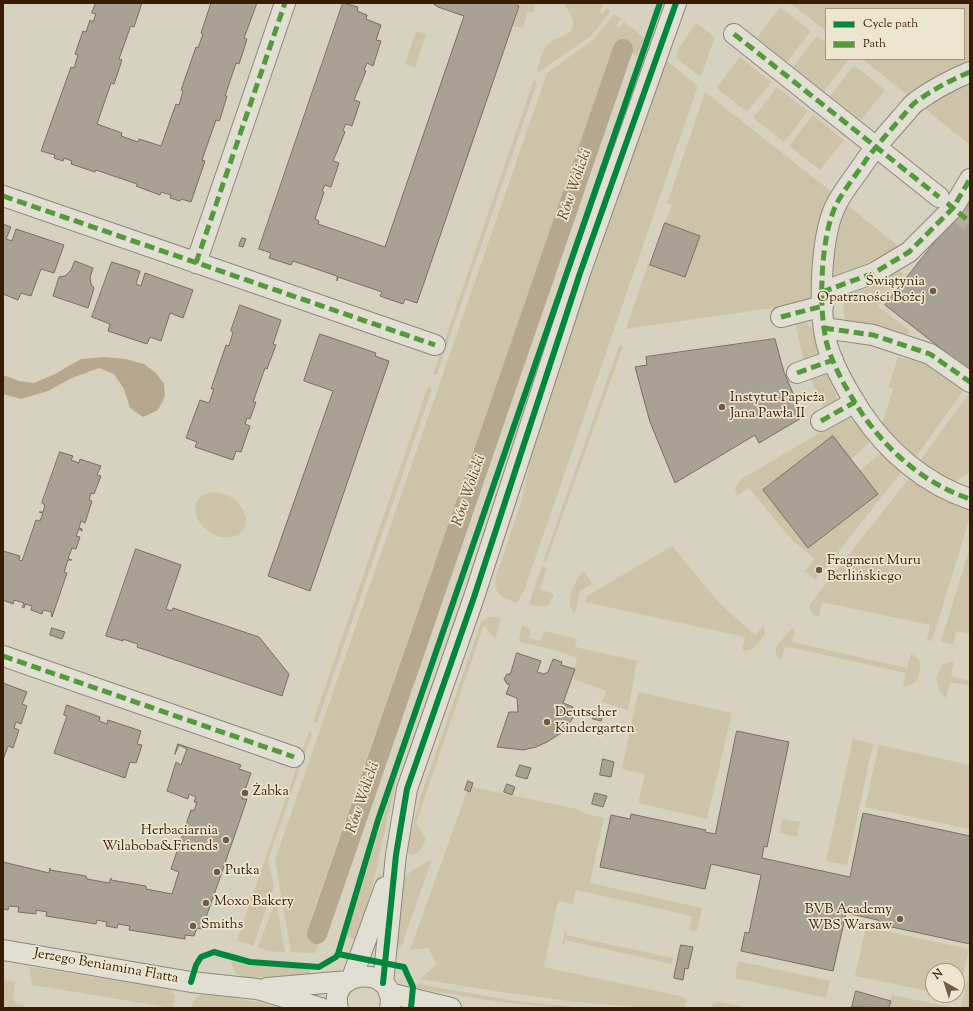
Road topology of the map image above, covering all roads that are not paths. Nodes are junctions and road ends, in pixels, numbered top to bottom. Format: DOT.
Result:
graph roads {
  1 [pos="285,3"];
  2 [pos="685,3"];
  3 [pos="674,10"];
  4 [pos="734,34"];
  5 [pos="970,72"];
  6 [pos="876,147"];
  7 [pos="970,179"];
  8 [pos="3,196"];
  9 [pos="949,205"];
  10 [pos="196,263"];
  11 [pos="822,299"];
  12 [pos="781,317"];
  13 [pos="824,328"];
  14 [pos="436,345"];
  15 [pos="833,360"];
  16 [pos="797,373"];
  17 [pos="970,382"];
  18 [pos="855,402"];
  19 [pos="821,421"];
  20 [pos="970,499"];
  21 [pos="3,656"];
  22 [pos="294,757"];
  23 [pos="396,855"];
  24 [pos="3,950"];
  25 [pos="350,979"];
  26 [pos="257,989"];
  27 [pos="387,995"];
  28 [pos="321,1008"];
  29 [pos="338,1008"];
  30 [pos="451,1008"];
  1 -- 10 [label="street"];
  2 -- 3 [label="street"];
  3 -- 23 [label="street"];
  4 -- 6 [label="street"];
  5 -- 6 [label="street"];
  6 -- 9 [label="street"];
  6 -- 11 [label="street"];
  7 -- 9 [label="street"];
  8 -- 10 [label="street"];
  9 -- 11 [label="street"];
  10 -- 14 [label="street"];
  11 -- 12 [label="street"];
  11 -- 13 [label="street"];
  13 -- 15 [label="street"];
  13 -- 17 [label="street"];
  15 -- 16 [label="street"];
  15 -- 18 [label="street"];
  18 -- 19 [label="street"];
  18 -- 20 [label="street"];
  21 -- 22 [label="street"];
  23 -- 25 [label="street"];
  23 -- 27 [label="street"];
  24 -- 26 [label="street, Jerzego Beniamina Flatta"];
  25 -- 26 [label="street, Jerzego Beniamina Flatta"];
  25 -- 27 [label="street, Jerzego Beniamina Flatta"];
  25 -- 29 [label="street"];
  26 -- 28 [label="street, Jerzego Beniamina Flatta"];
  27 -- 30 [label="street, Jerzego Beniamina Flatta"];
}
